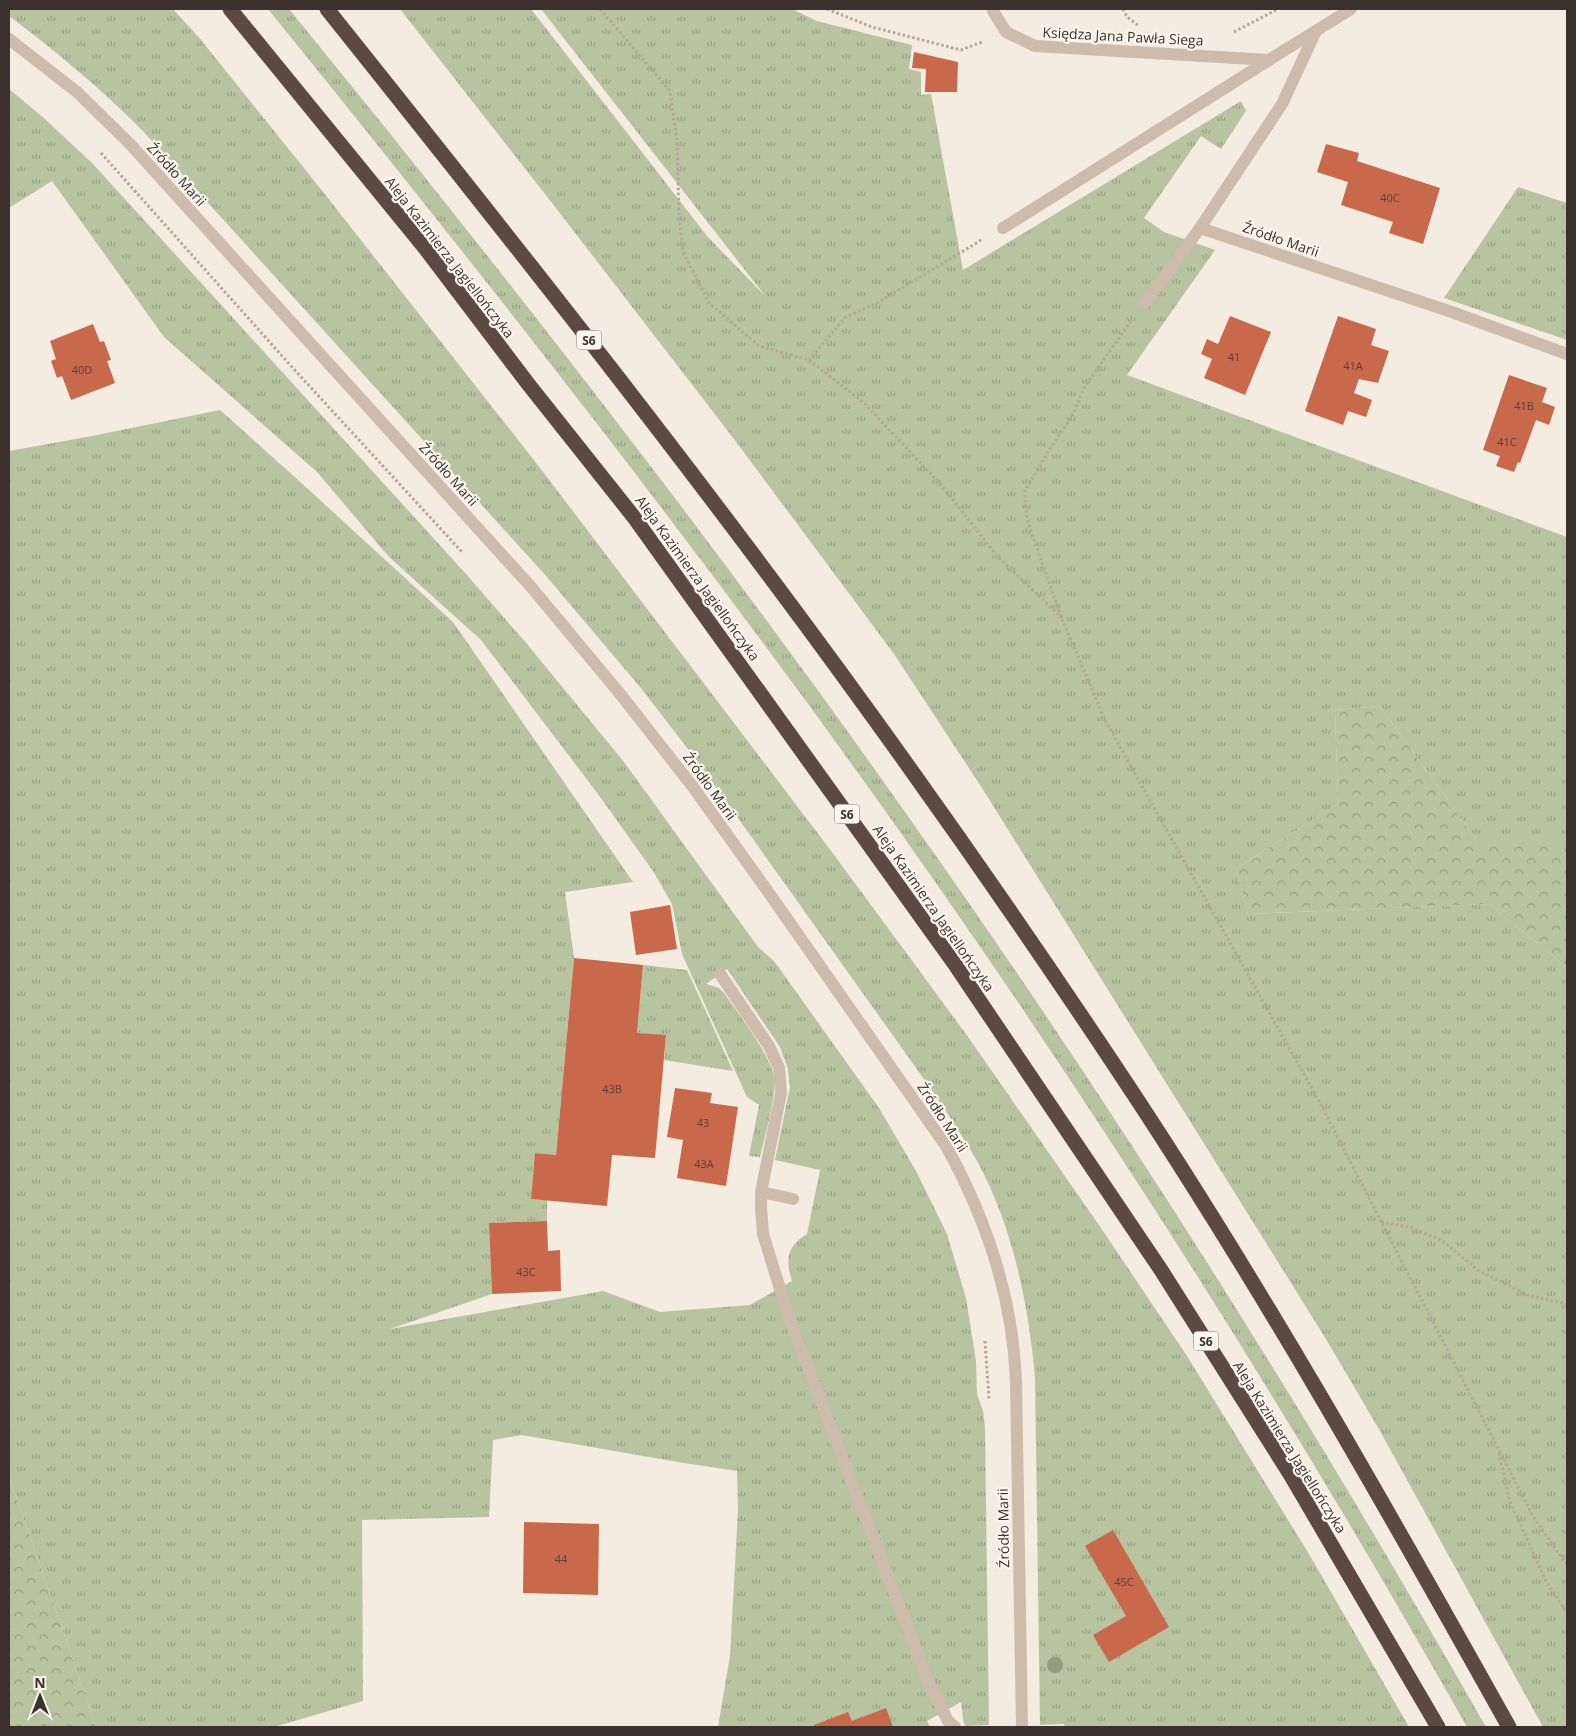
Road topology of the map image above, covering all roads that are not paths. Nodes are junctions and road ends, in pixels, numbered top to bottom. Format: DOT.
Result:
graph roads {
  1 [pos="230,9"];
  2 [pos="327,9"];
  3 [pos="993,9"];
  4 [pos="1351,9"];
  5 [pos="1316,31"];
  6 [pos="9,39"];
  7 [pos="1269,60"];
  8 [pos="1003,228"];
  9 [pos="1200,228"];
  10 [pos="1145,302"];
  11 [pos="1567,354"];
  12 [pos="720,974"];
  13 [pos="761,1192"];
  14 [pos="793,1199"];
  15 [pos="955,1727"];
  16 [pos="1022,1727"];
  17 [pos="1438,1727"];
  18 [pos="1510,1727"];
  1 -- 17 [label="highway, Aleja Kazimierza Jagiellończyka / S6"];
  2 -- 18 [label="highway, S6"];
  3 -- 7 [label="street, Księdza Jana Pawła Siega"];
  4 -- 5 [label="street"];
  5 -- 7 [label="street"];
  5 -- 9 [label="street"];
  6 -- 16 [label="street, Źródło Marii"];
  7 -- 8 [label="street"];
  9 -- 10 [label="street"];
  9 -- 11 [label="street, Źródło Marii"];
  12 -- 13 [label="street"];
  13 -- 14 [label="street"];
  13 -- 15 [label="street"];
}
